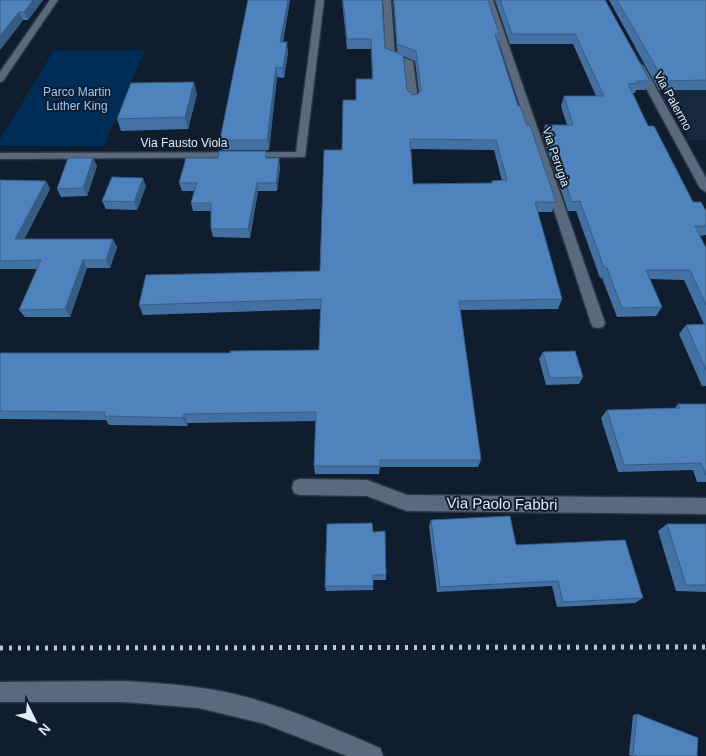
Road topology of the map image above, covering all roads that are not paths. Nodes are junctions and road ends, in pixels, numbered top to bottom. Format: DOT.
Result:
graph roads {
  1 [pos="54,0"];
  2 [pos="320,0"];
  3 [pos="387,0"];
  4 [pos="489,0"];
  5 [pos="633,54"];
  6 [pos="0,79"];
  7 [pos="413,100"];
  8 [pos="0,156"];
  9 [pos="706,188"];
  10 [pos="598,323"];
  11 [pos="300,487"];
  12 [pos="706,506"];
  13 [pos="0,692"];
  14 [pos="372,756"];
  1 -- 6 [label="street"];
  2 -- 8 [label="street, Via Fausto Viola"];
  3 -- 7 [label="street"];
  4 -- 10 [label="street, Via Perugia"];
  5 -- 9 [label="street, Via Palermo"];
  11 -- 12 [label="street, Via Paolo Fabbri"];
  13 -- 14 [label="street"];
}
